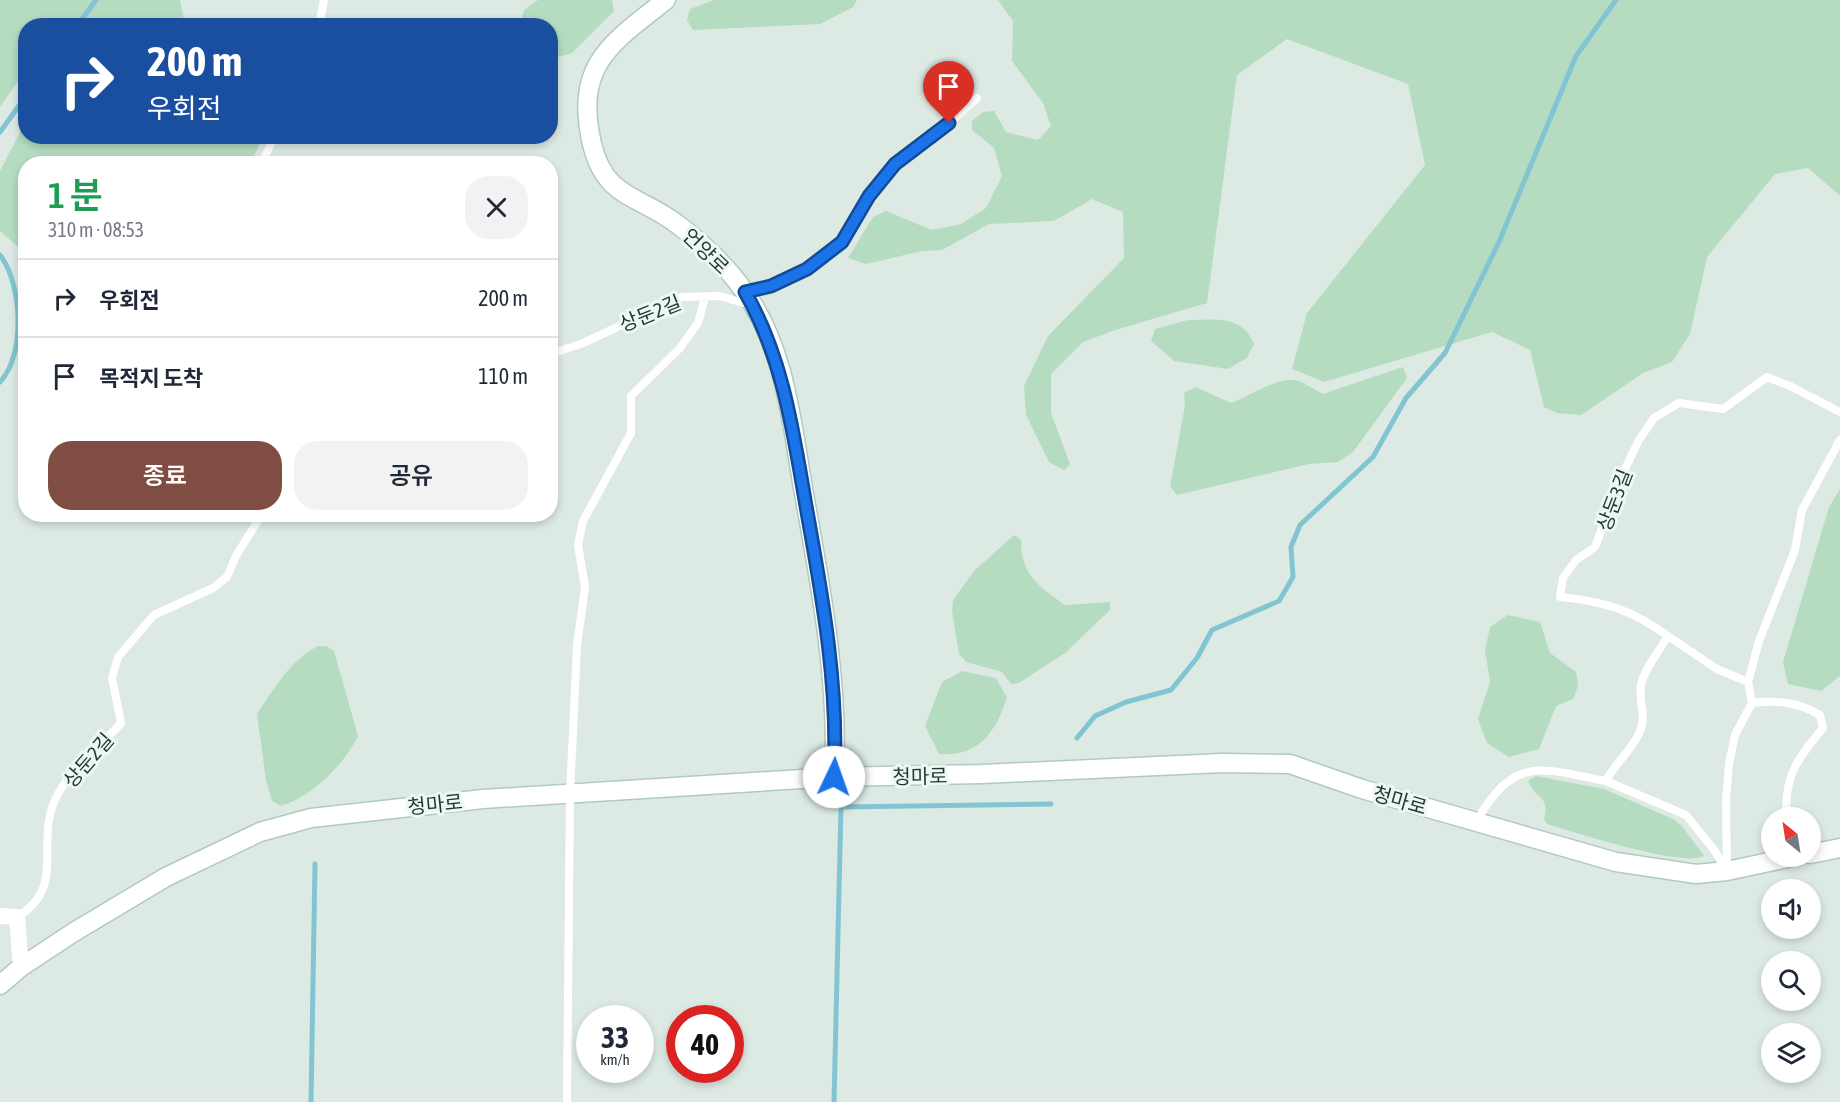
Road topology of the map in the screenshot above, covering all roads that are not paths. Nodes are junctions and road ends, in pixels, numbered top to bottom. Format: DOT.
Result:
graph roads {
  1 [pos="324,0"];
  2 [pos="666,0"];
  3 [pos="321,18"];
  4 [pos="977,98"];
  5 [pos="705,297"];
  6 [pos="749,299"];
  7 [pos="558,351"];
  8 [pos="1840,412"];
  9 [pos="1840,440"];
  10 [pos="257,522"];
  11 [pos="1668,636"];
  12 [pos="1748,682"];
  13 [pos="1752,703"];
  14 [pos="834,777"];
  15 [pos="1606,781"];
  16 [pos="570,794"];
  17 [pos="1786,807"];
  18 [pos="1476,823"];
  19 [pos="1840,848"];
  20 [pos="1821,852"];
  21 [pos="1761,864"];
  22 [pos="1726,871"];
  23 [pos="8,916"];
  24 [pos="21,967"];
  25 [pos="0,985"];
  26 [pos="567,1102"];
  1 -- 3 [label="lane"];
  2 -- 6 [label="street, 언양로"];
  4 -- 6 [label="lane"];
  5 -- 6 [label="lane, 상둔2길"];
  5 -- 7 [label="lane, 상둔2길"];
  5 -- 16 [label="lane"];
  6 -- 14 [label="street, 언양로"];
  8 -- 11 [label="lane, 상둔3길"];
  9 -- 12 [label="lane"];
  10 -- 23 [label="lane, 상둔2길"];
  11 -- 12 [label="lane"];
  11 -- 15 [label="lane"];
  12 -- 13 [label="lane"];
  13 -- 17 [label="lane"];
  13 -- 22 [label="lane"];
  14 -- 16 [label="street, 청마로"];
  14 -- 18 [label="street, 청마로"];
  15 -- 18 [label="lane"];
  15 -- 22 [label="lane"];
  16 -- 24 [label="street, 청마로"];
  16 -- 26 [label="lane"];
  18 -- 22 [label="street, 청마로"];
  19 -- 20 [label="street"];
  21 -- 22 [label="street, 청마로"];
  23 -- 24 [label="street"];
  24 -- 25 [label="street, 청마로"];
}
